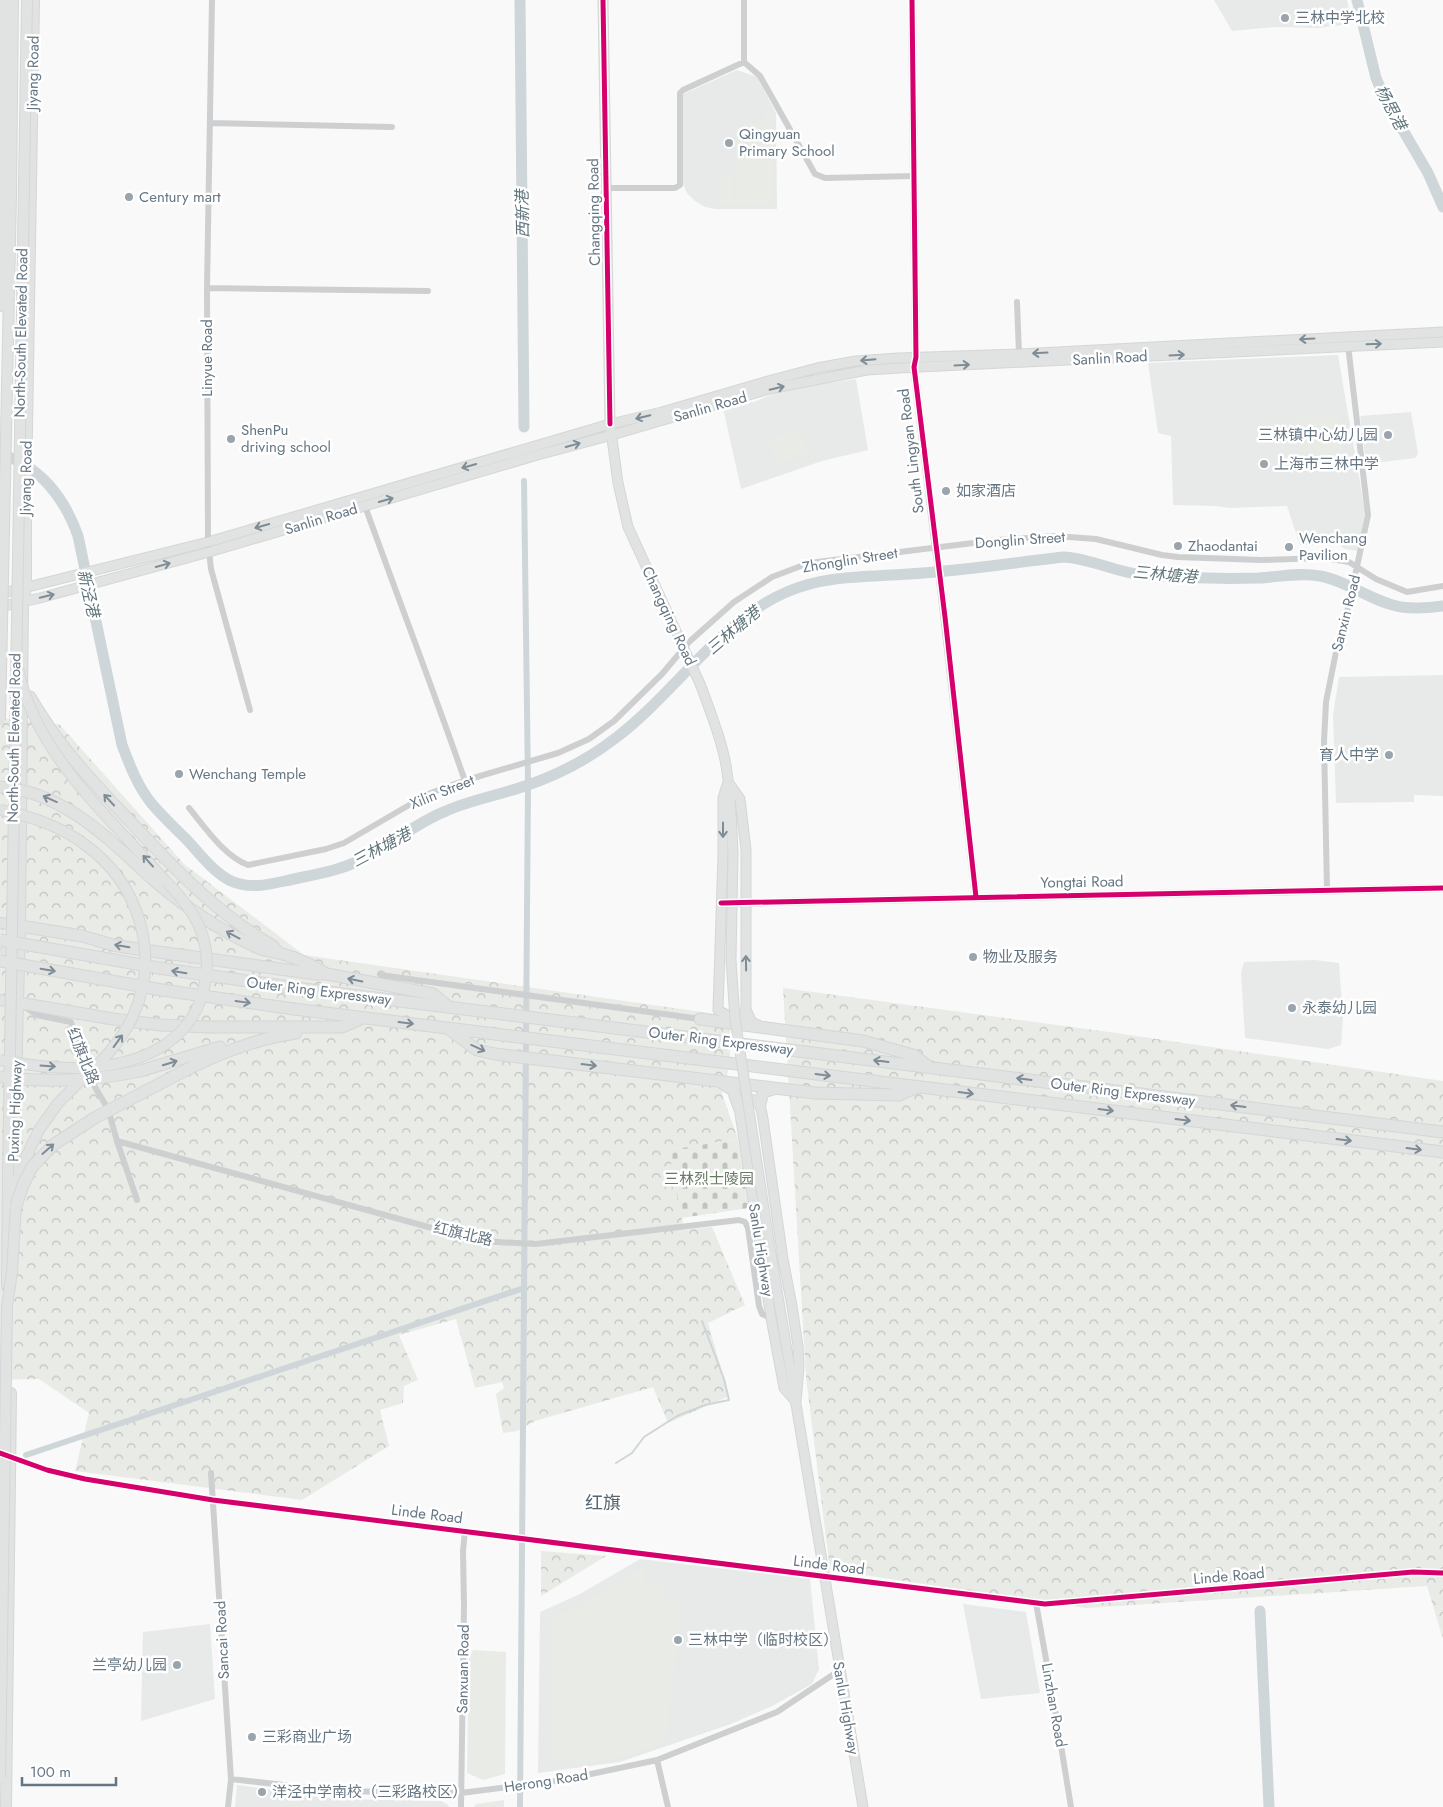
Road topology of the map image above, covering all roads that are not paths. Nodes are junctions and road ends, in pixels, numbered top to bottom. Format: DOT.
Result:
graph roads {
  1 [pos="5,0"];
  2 [pos="13,0"];
  3 [pos="27,0"];
  4 [pos="34,0"];
  5 [pos="212,0"];
  6 [pos="603,0"];
  7 [pos="744,0"];
  8 [pos="912,0"];
  9 [pos="744,62"];
  10 [pos="210,123"];
  11 [pos="392,127"];
  12 [pos="1,166"];
  13 [pos="914,176"];
  14 [pos="606,188"];
  15 [pos="207,288"];
  16 [pos="428,291"];
  17 [pos="1018,302"];
  18 [pos="0,306"];
  19 [pos="1443,332"];
  20 [pos="1348,341"];
  21 [pos="1443,342"];
  22 [pos="1019,354"];
  23 [pos="916,357"];
  24 [pos="914,367"];
  25 [pos="610,424"];
  26 [pos="612,435"];
  27 [pos="535,451"];
  28 [pos="364,506"];
  29 [pos="208,542"];
  30 [pos="948,546"];
  31 [pos="209,552"];
  32 [pos="1357,570"];
  33 [pos="1443,586"];
  34 [pos="26,588"];
  35 [pos="0,594"];
  36 [pos="23,600"];
  37 [pos="0,607"];
  38 [pos="1,643"];
  39 [pos="684,643"];
  40 [pos="16,652"];
  41 [pos="24,687"];
  42 [pos="250,710"];
  43 [pos="0,720"];
  44 [pos="465,781"];
  45 [pos="728,782"];
  46 [pos="0,787"];
  47 [pos="189,808"];
  48 [pos="0,810"];
  49 [pos="733,854"];
  50 [pos="1443,888"];
  51 [pos="1327,890"];
  52 [pos="976,897"];
  53 [pos="721,903"];
  54 [pos="746,903"];
  55 [pos="0,923"];
  56 [pos="20,926"];
  57 [pos="20,939"];
  58 [pos="0,940"];
  59 [pos="278,953"];
  60 [pos="0,959"];
  61 [pos="326,974"];
  62 [pos="380,975"];
  63 [pos="0,1000"];
  64 [pos="19,1003"];
  65 [pos="450,1008"];
  66 [pos="718,1010"];
  67 [pos="746,1012"];
  68 [pos="365,1018"];
  69 [pos="700,1019"];
  70 [pos="758,1026"];
  71 [pos="320,1028"];
  72 [pos="448,1028"];
  73 [pos="261,1040"];
  74 [pos="0,1060"];
  75 [pos="930,1068"];
  76 [pos="0,1077"];
  77 [pos="718,1081"];
  78 [pos="917,1087"];
  79 [pos="778,1088"];
  80 [pos="760,1104"];
  81 [pos="739,1107"];
  82 [pos="1443,1132"];
  83 [pos="117,1141"];
  84 [pos="1443,1152"];
  85 [pos="137,1200"];
  86 [pos="16,1206"];
  87 [pos="6,1306"];
  88 [pos="771,1318"];
  89 [pos="796,1402"];
  90 [pos="0,1453"];
  91 [pos="10,1457"];
  92 [pos="211,1473"];
  93 [pos="213,1500"];
  94 [pos="465,1531"];
  95 [pos="1443,1573"];
  96 [pos="824,1577"];
  97 [pos="1036,1603"];
  98 [pos="840,1670"];
  99 [pos="657,1760"];
  100 [pos="0,1777"];
  101 [pos="231,1779"];
  102 [pos="460,1793"];
  103 [pos="6,1807"];
  104 [pos="228,1807"];
  105 [pos="460,1807"];
  106 [pos="668,1807"];
  107 [pos="863,1807"];
  108 [pos="1070,1807"];
  1 -- 12 [label="main road, Jiyang Road"];
  2 -- 38 [label="main road, North-South Elevated Road, bridge"];
  3 -- 40 [label="main road, North-South Elevated Road, bridge"];
  4 -- 34 [label="main road, Jiyang Road"];
  5 -- 10 [label="street, Linyue Road"];
  6 -- 14 [label="main road, Changqing Road"];
  7 -- 9 [label="street"];
  8 -- 13 [label="street, South Lingyan Road"];
  9 -- 13 [label="street"];
  9 -- 14 [label="street"];
  10 -- 11 [label="street"];
  10 -- 15 [label="street, Linyue Road"];
  12 -- 18 [label="main road, Jiyang Road"];
  13 -- 23 [label="street, South Lingyan Road"];
  14 -- 25 [label="main road, Changqing Road"];
  15 -- 16 [label="street"];
  15 -- 29 [label="street, Linyue Road"];
  17 -- 22 [label="street"];
  19 -- 20 [label="main road, Sanlin Road"];
  20 -- 21 [label="main road, Sanlin Road, one-way"];
  20 -- 22 [label="main road, Sanlin Road, one-way"];
  24 -- 20 [label="main road, Sanlin Road, one-way"];
  20 -- 32 [label="street, Sanxin Road"];
  22 -- 23 [label="main road, Sanlin Road"];
  23 -- 24 [label="street, South Lingyan Road"];
  23 -- 25 [label="main road, Sanlin Road, one-way"];
  26 -- 24 [label="main road, Sanlin Road, one-way"];
  24 -- 52 [label="street, South Lingyan Road, bridge"];
  25 -- 26 [label="main road, Changqing Road"];
  25 -- 27 [label="main road, Sanlin Road"];
  27 -- 26 [label="main road, Sanlin Road, one-way"];
  26 -- 39 [label="main road, Changqing Road"];
  28 -- 27 [label="main road, Sanlin Road, one-way"];
  27 -- 29 [label="main road, Sanlin Road, one-way"];
  28 -- 31 [label="main road, Sanlin Road"];
  28 -- 44 [label="street"];
  29 -- 31 [label="street, Linyue Road"];
  29 -- 34 [label="main road, Sanlin Road"];
  30 -- 32 [label="street, Donglin Street"];
  30 -- 39 [label="street, Zhonglin Street"];
  36 -- 31 [label="main road, Sanlin Road, one-way"];
  31 -- 42 [label="street, Linyue Road"];
  32 -- 33 [label="street, Donglin Street"];
  32 -- 51 [label="street, Sanxin Road"];
  34 -- 35 [label="main road, Sanlin Road"];
  34 -- 36 [label="main road, Jiyang Road"];
  36 -- 37 [label="main road, Sanlin Road"];
  36 -- 56 [label="main road, Jiyang Road"];
  38 -- 43 [label="main road, North-South Elevated Road, bridge"];
  39 -- 44 [label="street, Xilin Street"];
  39 -- 45 [label="main road, Changqing Road, bridge"];
  40 -- 41 [label="main road, bridge"];
  40 -- 87 [label="main road, North-South Elevated Road, bridge"];
  59 -- 41 [label="highway, one-way, bridge"];
  74 -- 41 [label="main road, one-way, bridge"];
  44 -- 47 [label="street, Xilin Street"];
  45 -- 49 [label="main road, Changqing Road"];
  45 -- 53 [label="main road, Changqing Road, one-way"];
  45 -- 54 [label="main road, Changqing Road"];
  59 -- 46 [label="highway, one-way, bridge"];
  86 -- 48 [label="main road, one-way, bridge"];
  49 -- 89 [label="main road, Sanlu Highway, bridge"];
  50 -- 51 [label="street, Yongtai Road"];
  51 -- 52 [label="street, Yongtai Road"];
  52 -- 54 [label="street, Yongtai Road"];
  53 -- 54 [label="street, Yongtai Road"];
  53 -- 66 [label="main road, Changqing Road"];
  67 -- 54 [label="main road, Changqing Road, one-way"];
  55 -- 56 [label="main road"];
  56 -- 57 [label="main road, Puxing Highway"];
  61 -- 56 [label="highway, one-way"];
  57 -- 60 [label="main road"];
  57 -- 64 [label="main road, Puxing Highway"];
  65 -- 58 [label="highway, Outer Ring Expressway, one-way, bridge"];
  59 -- 61 [label="highway"];
  60 -- 68 [label="highway, Outer Ring Expressway, one-way, bridge"];
  65 -- 61 [label="highway, one-way"];
  62 -- 69 [label="street"];
  63 -- 64 [label="main road"];
  64 -- 71 [label="highway"];
  64 -- 83 [label="street, 红旗北路"];
  64 -- 91 [label="main road, Puxing Highway"];
  75 -- 65 [label="highway, Outer Ring Expressway, one-way"];
  66 -- 67 [label="main road"];
  66 -- 69 [label="main road"];
  67 -- 70 [label="highway"];
  68 -- 71 [label="highway"];
  68 -- 72 [label="highway, Outer Ring Expressway, one-way"];
  69 -- 70 [label="highway"];
  70 -- 75 [label="highway"];
  71 -- 73 [label="highway"];
  72 -- 77 [label="highway, one-way"];
  72 -- 78 [label="highway, Outer Ring Expressway, one-way"];
  76 -- 73 [label="highway, one-way, bridge"];
  86 -- 73 [label="highway, one-way, bridge"];
  82 -- 75 [label="highway, Outer Ring Expressway, one-way"];
  77 -- 79 [label="highway"];
  77 -- 81 [label="highway"];
  78 -- 79 [label="highway"];
  78 -- 84 [label="highway, Outer Ring Expressway, one-way"];
  79 -- 80 [label="highway"];
  80 -- 81 [label="main road"];
  80 -- 89 [label="main road, Sanlu Highway"];
  81 -- 88 [label="main road, Sanlu Highway"];
  83 -- 85 [label="street, 红旗北路"];
  83 -- 88 [label="street, 红旗北路"];
  86 -- 87 [label="main road, bridge"];
  87 -- 100 [label="main road, North-South Elevated Road, bridge"];
  88 -- 89 [label="main road, Sanlu Highway"];
  89 -- 96 [label="main road, Sanlu Highway"];
  90 -- 91 [label="street, Linde Road"];
  91 -- 93 [label="street, Linde Road"];
  91 -- 103 [label="main road, Puxing Highway"];
  92 -- 93 [label="street, Sancai Road"];
  93 -- 94 [label="street, Linde Road"];
  93 -- 101 [label="street, Sancai Road"];
  94 -- 96 [label="street, Linde Road"];
  94 -- 102 [label="street, Sanxuan Road"];
  95 -- 97 [label="street, Linde Road"];
  96 -- 97 [label="street, Linde Road"];
  96 -- 98 [label="main road, Sanlu Highway"];
  97 -- 108 [label="street, Linzhan Road"];
  98 -- 99 [label="street, Herong Road"];
  98 -- 107 [label="main road, Sanlu Highway"];
  99 -- 102 [label="street, Herong Road"];
  99 -- 106 [label="street"];
  101 -- 102 [label="street, Herong Road"];
  101 -- 104 [label="street, Sancai Road"];
  102 -- 105 [label="street, Sanxuan Road"];
}
